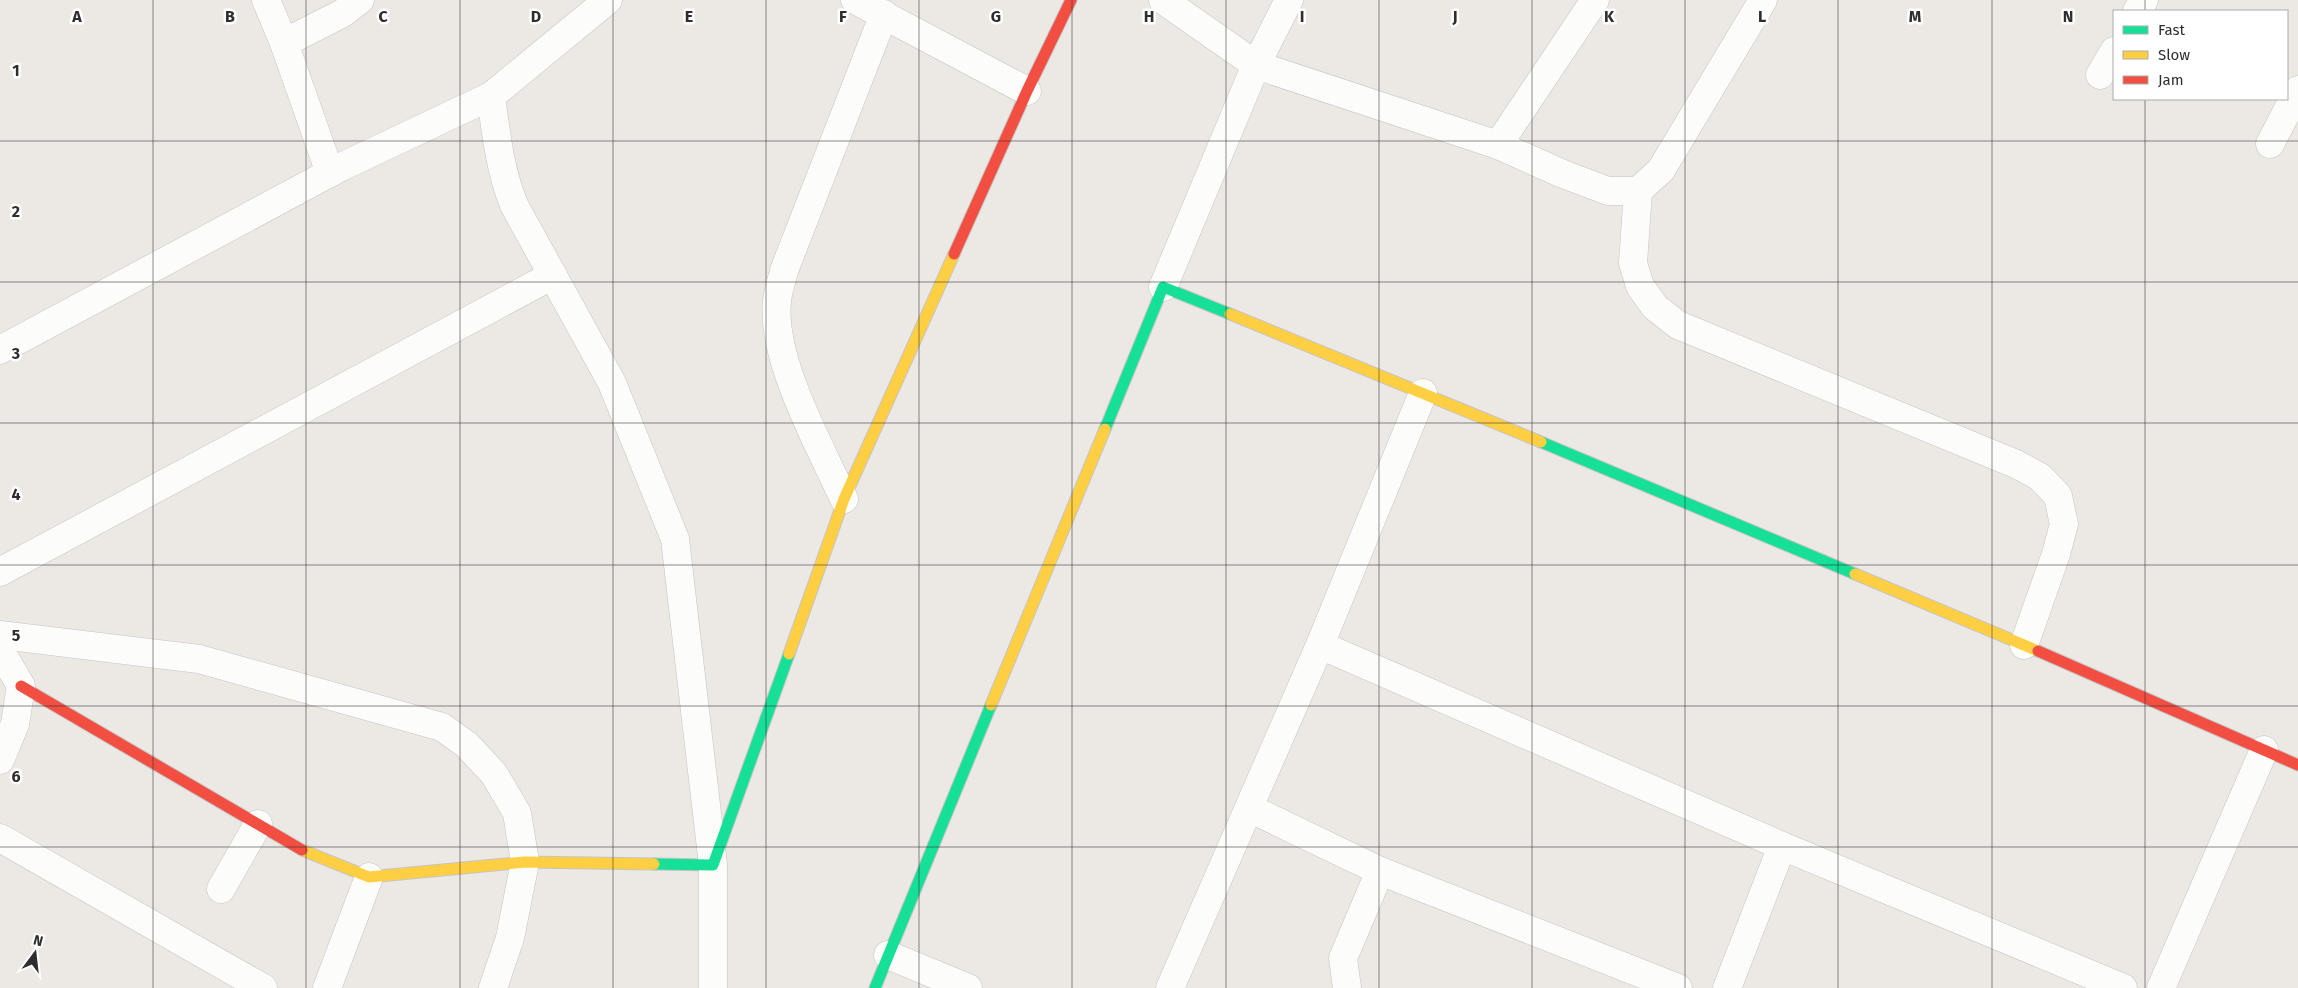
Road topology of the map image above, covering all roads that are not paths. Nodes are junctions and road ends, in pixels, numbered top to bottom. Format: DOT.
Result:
graph roads {
  1 [pos="266,0"];
  2 [pos="360,0"];
  3 [pos="608,0"];
  4 [pos="855,0"];
  5 [pos="1071,0"];
  6 [pos="1163,0"];
  7 [pos="1289,0"];
  8 [pos="1595,0"];
  9 [pos="1763,0"];
  10 [pos="884,14"];
  11 [pos="284,43"];
  12 [pos="2113,53"];
  13 [pos="1256,65"];
  14 [pos="2100,75"];
  15 [pos="2298,90"];
  16 [pos="1027,91"];
  17 [pos="491,96"];
  18 [pos="2270,144"];
  19 [pos="1498,145"];
  20 [pos="330,173"];
  21 [pos="1638,191"];
  22 [pos="553,274"];
  23 [pos="1164,286"];
  24 [pos="0,350"];
  25 [pos="1424,393"];
  26 [pos="844,500"];
  27 [pos="0,572"];
  28 [pos="0,635"];
  29 [pos="1320,645"];
  30 [pos="2024,645"];
  31 [pos="0,650"];
  32 [pos="20,686"];
  33 [pos="2264,750"];
  34 [pos="0,760"];
  35 [pos="2298,765"];
  36 [pos="1249,808"];
  37 [pos="258,824"];
  38 [pos="0,838"];
  39 [pos="1782,846"];
  40 [pos="526,862"];
  41 [pos="713,865"];
  42 [pos="1380,871"];
  43 [pos="370,877"];
  44 [pos="221,889"];
  45 [pos="888,955"];
  46 [pos="227,980"];
  47 [pos="263,988"];
  48 [pos="327,988"];
  49 [pos="494,988"];
  50 [pos="713,988"];
  51 [pos="876,988"];
  52 [pos="968,988"];
  53 [pos="1170,988"];
  54 [pos="1348,988"];
  55 [pos="1678,988"];
  56 [pos="1727,988"];
  57 [pos="2123,988"];
  58 [pos="2161,988"];
  1 -- 11 [label="street"];
  2 -- 11 [label="street"];
  3 -- 17 [label="street"];
  4 -- 10 [label="street"];
  5 -- 16 [label="street"];
  6 -- 13 [label="street"];
  7 -- 13 [label="street"];
  8 -- 19 [label="street"];
  9 -- 21 [label="street"];
  10 -- 16 [label="street"];
  10 -- 26 [label="street"];
  11 -- 20 [label="street"];
  12 -- 14 [label="street"];
  13 -- 19 [label="street"];
  13 -- 23 [label="street"];
  15 -- 18 [label="street"];
  16 -- 26 [label="street"];
  17 -- 20 [label="street"];
  17 -- 22 [label="street"];
  19 -- 21 [label="street"];
  20 -- 24 [label="street"];
  21 -- 30 [label="street"];
  22 -- 27 [label="street"];
  22 -- 41 [label="street"];
  23 -- 25 [label="street"];
  23 -- 45 [label="street"];
  25 -- 29 [label="street"];
  25 -- 30 [label="street"];
  26 -- 41 [label="street"];
  28 -- 40 [label="street"];
  29 -- 36 [label="street"];
  29 -- 39 [label="street"];
  30 -- 33 [label="street"];
  31 -- 32 [label="street"];
  32 -- 34 [label="street"];
  32 -- 37 [label="street"];
  33 -- 35 [label="street"];
  33 -- 58 [label="street"];
  36 -- 42 [label="street"];
  36 -- 53 [label="street"];
  37 -- 43 [label="street"];
  37 -- 44 [label="street"];
  38 -- 46 [label="street"];
  39 -- 56 [label="street"];
  39 -- 57 [label="street"];
  40 -- 41 [label="street"];
  40 -- 43 [label="street"];
  40 -- 49 [label="street"];
  41 -- 50 [label="street"];
  42 -- 54 [label="street"];
  42 -- 55 [label="street"];
  43 -- 48 [label="street"];
  45 -- 51 [label="street"];
  45 -- 52 [label="street"];
  46 -- 47 [label="street"];
}
